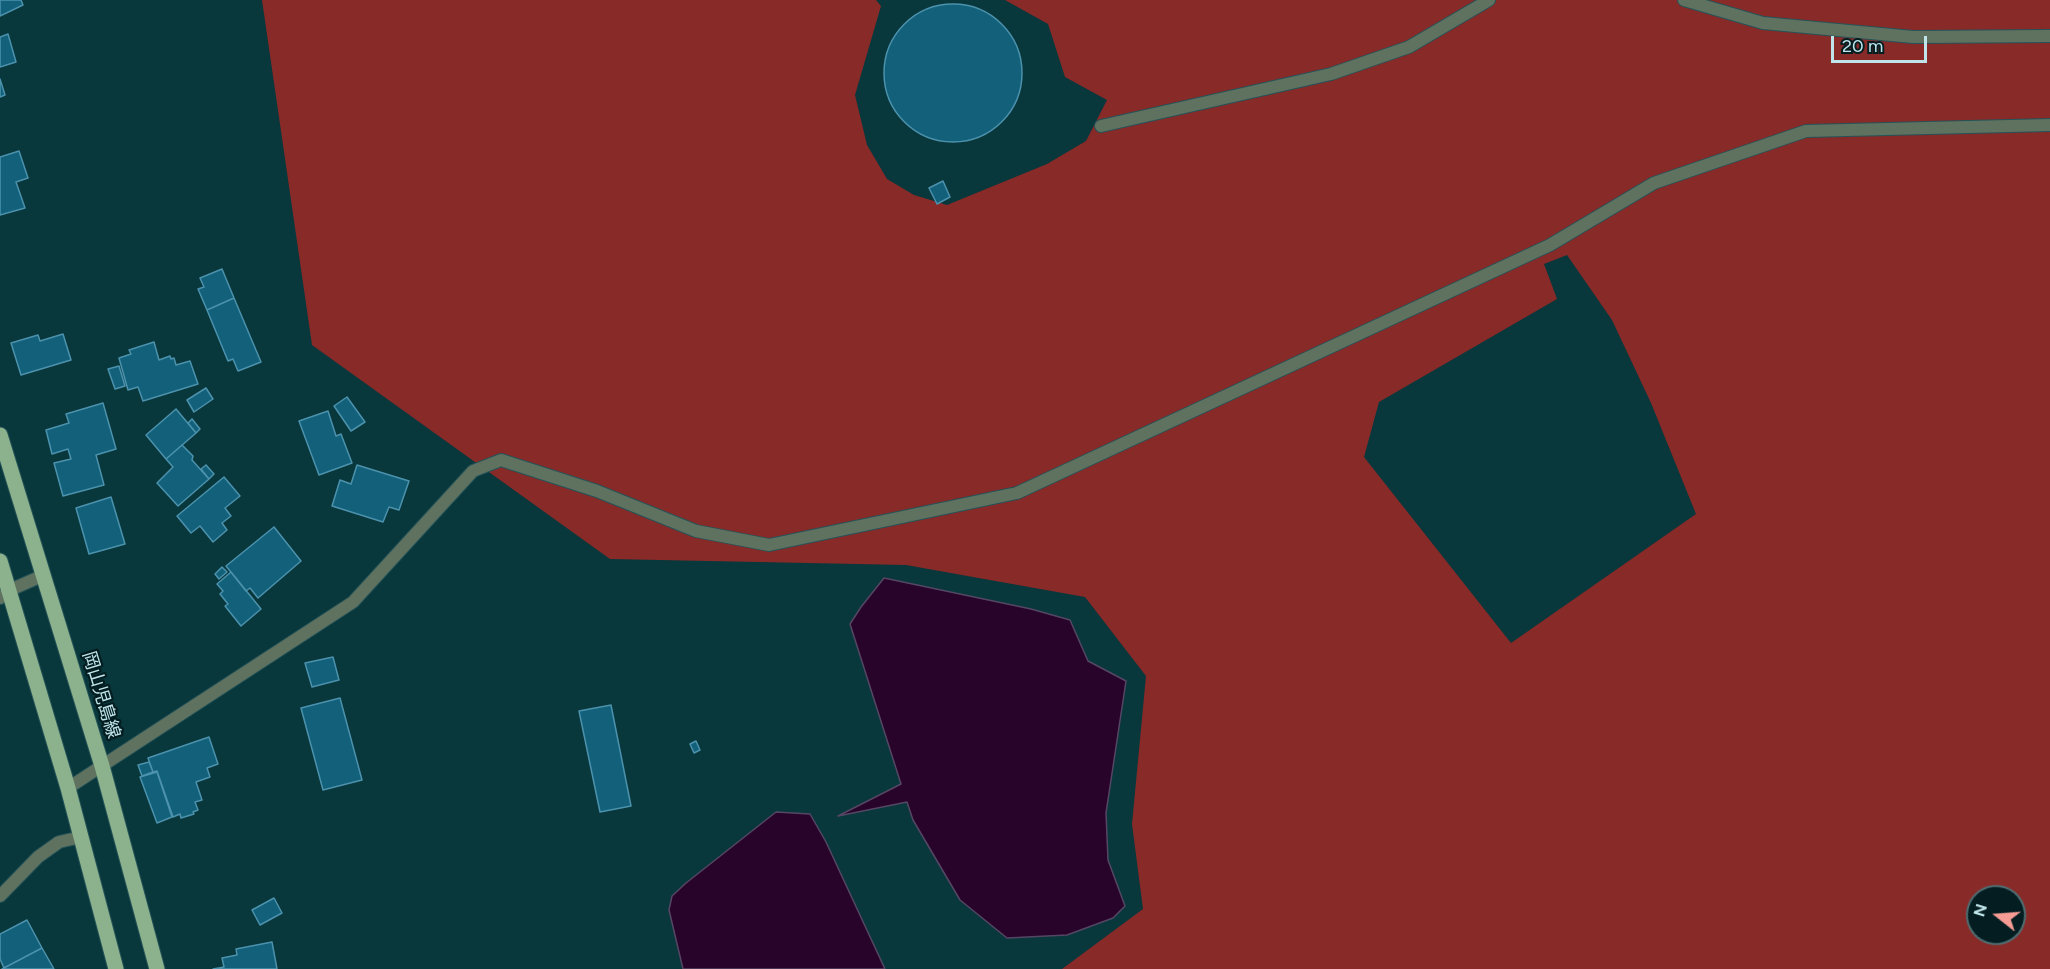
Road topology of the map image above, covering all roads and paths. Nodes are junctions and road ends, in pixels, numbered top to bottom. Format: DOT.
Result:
graph roads {
  1 [pos="1489,0"];
  2 [pos="1684,0"];
  3 [pos="2050,36"];
  4 [pos="2050,125"];
  5 [pos="1101,126"];
  6 [pos="0,435"];
  7 [pos="0,561"];
  8 [pos="44,575"];
  9 [pos="5,594"];
  10 [pos="102,766"];
  11 [pos="68,788"];
  12 [pos="81,837"];
  13 [pos="0,896"];
  14 [pos="116,969"];
  15 [pos="157,969"];
  1 -- 5 [label="street"];
  2 -- 3 [label="street"];
  4 -- 10 [label="street"];
  6 -- 8 [label="main road, 岡山児島線"];
  7 -- 9 [label="main road"];
  8 -- 9 [label="street"];
  8 -- 10 [label="main road, 岡山児島線"];
  9 -- 11 [label="main road"];
  10 -- 11 [label="street"];
  10 -- 15 [label="main road, 岡山児島線"];
  11 -- 12 [label="main road"];
  12 -- 13 [label="street"];
  12 -- 14 [label="main road"];
}
